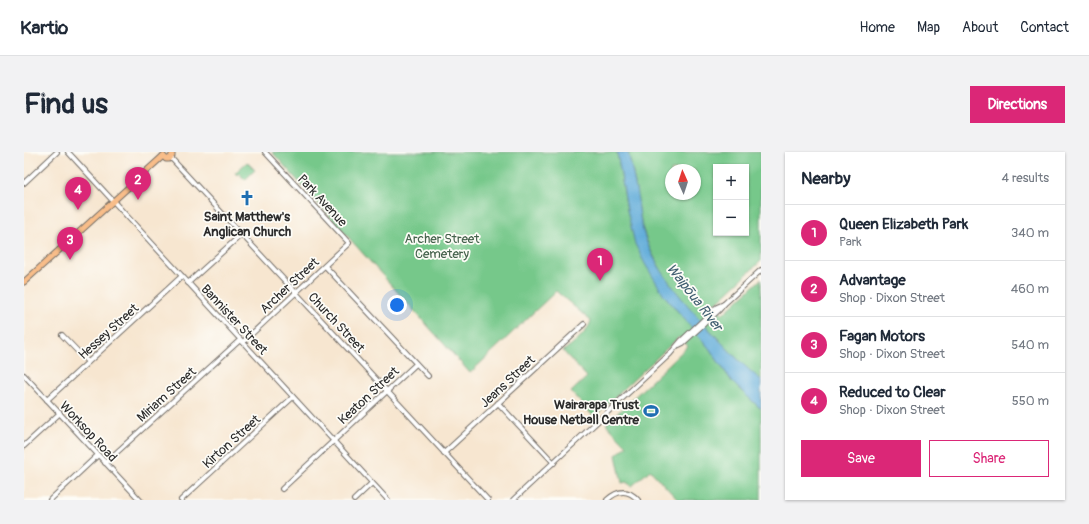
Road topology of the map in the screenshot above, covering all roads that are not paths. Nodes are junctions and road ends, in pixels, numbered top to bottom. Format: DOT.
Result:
graph roads {
  1 [pos="57,152"];
  2 [pos="68,152"];
  3 [pos="266,152"];
  4 [pos="162,154"];
  5 [pos="172,155"];
  6 [pos="24,183"];
  7 [pos="114,202"];
  8 [pos="242,234"];
  9 [pos="349,243"];
  10 [pos="325,266"];
  11 [pos="761,270"];
  12 [pos="182,276"];
  13 [pos="24,282"];
  14 [pos="188,283"];
  15 [pos="296,292"];
  16 [pos="584,324"];
  17 [pos="62,336"];
  18 [pos="241,341"];
  19 [pos="88,362"];
  20 [pos="416,364"];
  21 [pos="24,375"];
  22 [pos="428,376"];
  23 [pos="387,391"];
  24 [pos="293,397"];
  25 [pos="47,400"];
  26 [pos="498,403"];
  27 [pos="60,413"];
  28 [pos="333,441"];
  29 [pos="24,446"];
  30 [pos="444,453"];
  31 [pos="98,455"];
  32 [pos="106,463"];
  33 [pos="554,463"];
  34 [pos="372,483"];
  35 [pos="282,489"];
  36 [pos="50,500"];
  37 [pos="140,500"];
  38 [pos="181,500"];
  39 [pos="354,500"];
  40 [pos="388,500"];
  41 [pos="488,500"];
  42 [pos="513,500"];
  43 [pos="607,500"];
  44 [pos="638,500"];
  1 -- 6 [label="street"];
  2 -- 7 [label="street, Bannister Street"];
  3 -- 9 [label="street, Park Avenue"];
  4 -- 5 [label="main road"];
  4 -- 7 [label="main road"];
  5 -- 8 [label="street, Church Street"];
  7 -- 12 [label="street, Bannister Street"];
  7 -- 13 [label="main road"];
  8 -- 14 [label="street"];
  8 -- 15 [label="street, Church Street"];
  9 -- 10 [label="street, Archer Street"];
  10 -- 15 [label="street, Archer Street"];
  10 -- 20 [label="street"];
  11 -- 33 [label="street"];
  12 -- 14 [label="street, Bannister Street"];
  12 -- 19 [label="street, Hessey Street"];
  14 -- 18 [label="street, Bannister Street"];
  15 -- 18 [label="street, Archer Street"];
  15 -- 23 [label="street, Church Street"];
  16 -- 26 [label="street, Jeans Street"];
  17 -- 19 [label="street"];
  18 -- 24 [label="street, Bannister Street"];
  18 -- 32 [label="street, Miriam Street"];
  19 -- 25 [label="street, Hessey Street"];
  20 -- 22 [label="street"];
  20 -- 23 [label="street, Keaton Street"];
  21 -- 25 [label="street, Worksop Road"];
  23 -- 28 [label="street, Keaton Street"];
  23 -- 30 [label="street, Church Street"];
  24 -- 28 [label="street, Bannister Street"];
  24 -- 38 [label="street, Kirton Street"];
  25 -- 27 [label="street, Worksop Road"];
  26 -- 30 [label="street, Jeans Street"];
  26 -- 33 [label="street"];
  27 -- 29 [label="street"];
  27 -- 31 [label="street, Worksop Road"];
  28 -- 34 [label="street, Bannister Street"];
  28 -- 35 [label="street, Keaton Street"];
  30 -- 41 [label="street, Church Street"];
  31 -- 32 [label="street, Worksop Road"];
  31 -- 36 [label="street"];
  32 -- 37 [label="street, Worksop Road"];
  33 -- 42 [label="street"];
  34 -- 39 [label="street"];
  34 -- 40 [label="street, Bannister Street"];
  43 -- 44 [label="street"];
}
